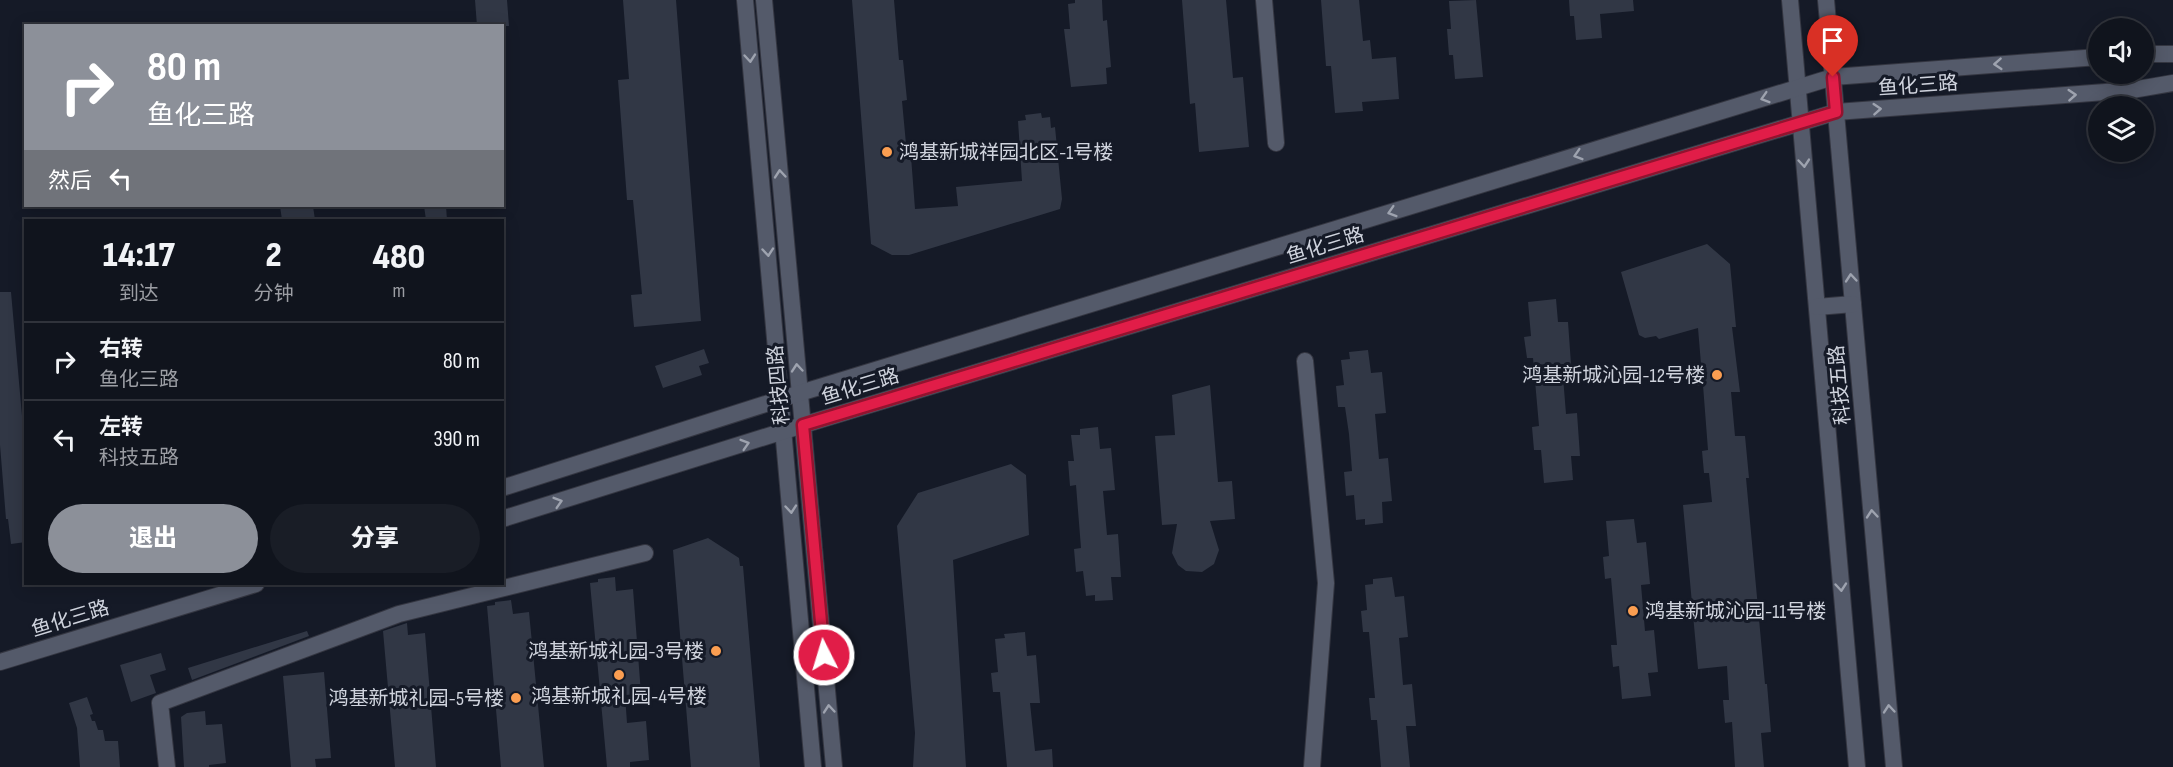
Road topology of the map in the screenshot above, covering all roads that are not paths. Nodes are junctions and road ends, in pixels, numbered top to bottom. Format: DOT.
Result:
graph roads {
  1 [pos="745,0"];
  2 [pos="764,0"];
  3 [pos="1264,0"];
  4 [pos="1790,0"];
  5 [pos="1826,0"];
  6 [pos="2154,54"];
  7 [pos="2173,54"];
  8 [pos="2088,58"];
  9 [pos="1833,77"];
  10 [pos="2173,83"];
  11 [pos="1797,88"];
  12 [pos="1836,112"];
  13 [pos="1800,123"];
  14 [pos="1276,143"];
  15 [pos="1853,304"];
  16 [pos="1817,307"];
  17 [pos="1305,361"];
  18 [pos="800,393"];
  19 [pos="781,399"];
  20 [pos="803,425"];
  21 [pos="784,431"];
  22 [pos="504,487"];
  23 [pos="504,518"];
  24 [pos="645,553"];
  25 [pos="253,585"];
  26 [pos="0,662"];
  27 [pos="166,767"];
  28 [pos="813,767"];
  29 [pos="834,767"];
  30 [pos="1312,767"];
  31 [pos="1857,767"];
  32 [pos="1894,767"];
  1 -- 19 [label="street, 科技四路, one-way"];
  18 -- 2 [label="street, 科技四路, one-way"];
  3 -- 14 [label="street"];
  4 -- 11 [label="street, 科技五路"];
  5 -- 9 [label="street, 科技五路"];
  6 -- 7 [label="street"];
  8 -- 9 [label="street, 鱼化三路, one-way"];
  9 -- 11 [label="street, 鱼化三路"];
  9 -- 12 [label="street, 科技五路"];
  12 -- 10 [label="street, 鱼化三路, one-way"];
  11 -- 13 [label="street, 科技五路"];
  11 -- 18 [label="street, 鱼化三路, one-way"];
  12 -- 13 [label="street, 鱼化三路"];
  15 -- 12 [label="street, 科技五路, one-way"];
  13 -- 16 [label="street, 科技五路, one-way"];
  13 -- 20 [label="street, 鱼化三路"];
  15 -- 16 [label="street"];
  32 -- 15 [label="street, 科技五路, one-way"];
  16 -- 31 [label="street, 科技五路, one-way"];
  17 -- 30 [label="street"];
  18 -- 19 [label="street, 鱼化三路"];
  18 -- 20 [label="street, 科技四路"];
  19 -- 21 [label="street, 科技四路"];
  19 -- 22 [label="street, 鱼化三路"];
  20 -- 21 [label="street, 鱼化三路"];
  29 -- 20 [label="street, 科技四路, one-way"];
  23 -- 21 [label="street, 鱼化三路, one-way"];
  21 -- 28 [label="street, 科技四路, one-way"];
  24 -- 27 [label="street"];
  25 -- 26 [label="street, 鱼化三路"];
}
